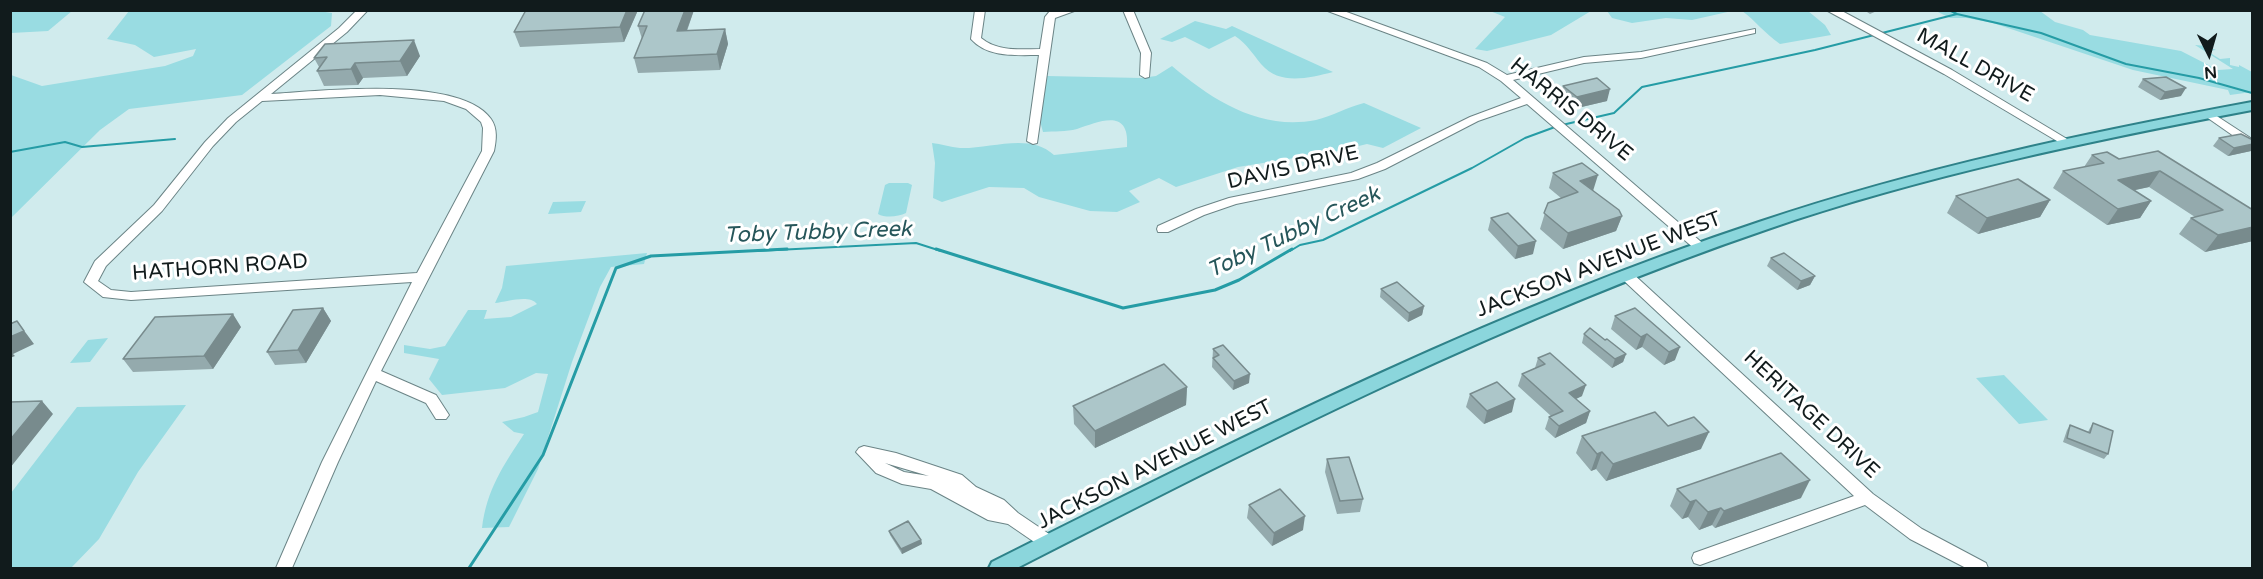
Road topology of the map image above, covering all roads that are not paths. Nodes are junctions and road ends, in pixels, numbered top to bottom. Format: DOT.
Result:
graph roads {
  1 [pos="363,10"];
  2 [pos="980,10"];
  3 [pos="1128,10"];
  4 [pos="1330,10"];
  5 [pos="1831,10"];
  6 [pos="1065,11"];
  7 [pos="1751,30"];
  8 [pos="1044,52"];
  9 [pos="1145,75"];
  10 [pos="1505,79"];
  11 [pos="259,98"];
  12 [pos="1530,99"];
  13 [pos="2253,105"];
  14 [pos="2209,114"];
  15 [pos="1033,141"];
  16 [pos="2066,142"];
  17 [pos="2253,144"];
  18 [pos="1163,229"];
  19 [pos="1701,247"];
  20 [pos="1626,275"];
  21 [pos="420,277"];
  22 [pos="373,374"];
  23 [pos="441,415"];
  24 [pos="1867,498"];
  25 [pos="1012,518"];
  26 [pos="1049,543"];
  27 [pos="1700,558"];
  28 [pos="284,568"];
  29 [pos="999,568"];
  30 [pos="1980,568"];
  1 -- 11 [label="street, HATHORN ROAD"];
  2 -- 8 [label="street"];
  3 -- 9 [label="street"];
  4 -- 10 [label="street, HARRIS DRIVE"];
  5 -- 16 [label="street, MALL DRIVE"];
  6 -- 8 [label="street"];
  7 -- 10 [label="street"];
  8 -- 15 [label="street"];
  10 -- 12 [label="street, HARRIS DRIVE"];
  11 -- 21 [label="street"];
  11 -- 21 [label="street, HATHORN ROAD"];
  12 -- 18 [label="street, DAVIS DRIVE"];
  12 -- 19 [label="street, HARRIS DRIVE"];
  13 -- 14 [label="main road, JACKSON AVENUE WEST"];
  14 -- 16 [label="main road, JACKSON AVENUE WEST"];
  14 -- 17 [label="street"];
  16 -- 19 [label="main road, JACKSON AVENUE WEST"];
  19 -- 20 [label="main road, JACKSON AVENUE WEST"];
  20 -- 24 [label="street, HERITAGE DRIVE"];
  20 -- 26 [label="main road, JACKSON AVENUE WEST"];
  21 -- 22 [label="street"];
  22 -- 23 [label="street"];
  22 -- 28 [label="street"];
  24 -- 27 [label="street"];
  24 -- 30 [label="street, HERITAGE DRIVE"];
  25 -- 25 [label="street"];
  25 -- 26 [label="street"];
  26 -- 29 [label="main road, JACKSON AVENUE WEST"];
}
